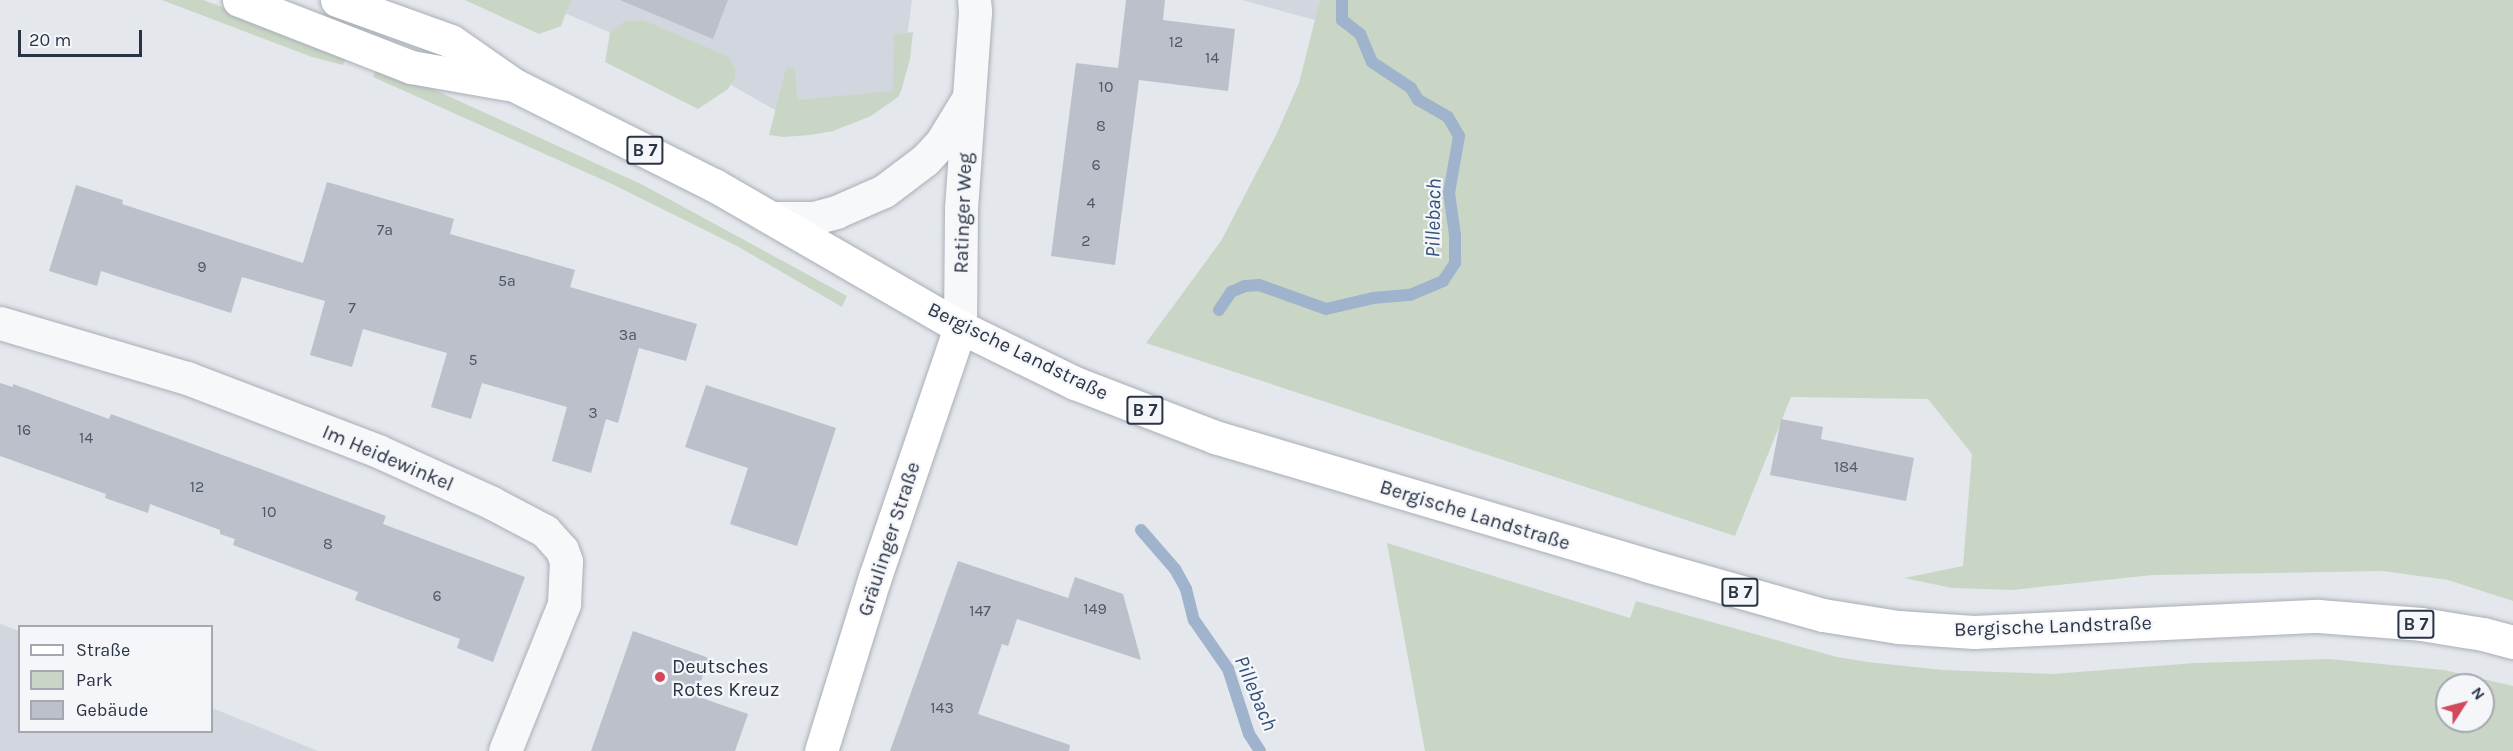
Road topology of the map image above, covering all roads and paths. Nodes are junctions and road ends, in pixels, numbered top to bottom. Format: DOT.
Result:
graph roads {
  1 [pos="239,0"];
  2 [pos="337,0"];
  3 [pos="974,0"];
  4 [pos="514,85"];
  5 [pos="969,98"];
  6 [pos="774,218"];
  7 [pos="0,323"];
  8 [pos="960,327"];
  9 [pos="2513,642"];
  10 [pos="505,751"];
  11 [pos="821,751"];
  1 -- 4 [label="main road, Bergische Landstraße / B 7"];
  2 -- 4 [label="main road, Bergische Landstraße / B 7"];
  3 -- 5 [label="street, Ratinger Weg"];
  4 -- 6 [label="main road, Bergische Landstraße / B 7"];
  5 -- 6 [label="street, Ratinger Weg"];
  5 -- 8 [label="street, Ratinger Weg"];
  6 -- 8 [label="main road, Bergische Landstraße / B 7"];
  7 -- 10 [label="street, Im Heidewinkel"];
  8 -- 9 [label="main road, Bergische Landstraße / B 7"];
  8 -- 11 [label="main road, Gräulinger Straße"];
}
